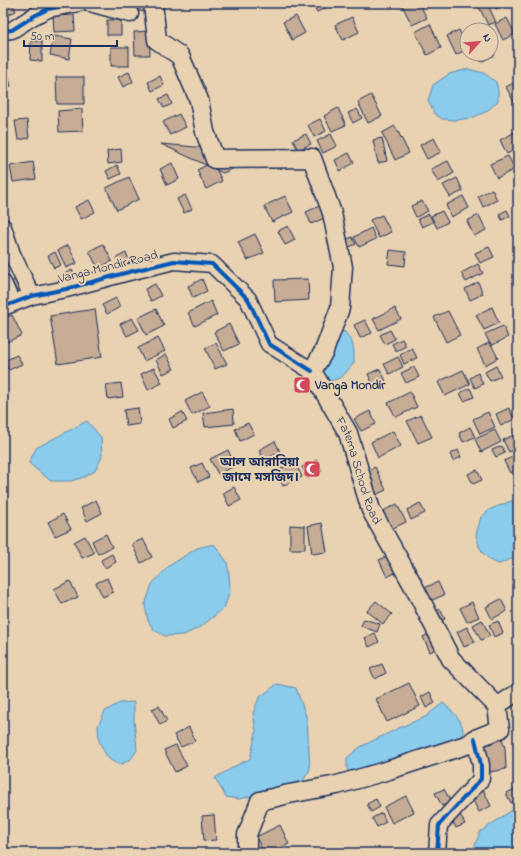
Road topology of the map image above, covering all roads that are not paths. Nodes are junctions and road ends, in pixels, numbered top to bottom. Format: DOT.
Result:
graph roads {
  1 [pos="79,3"];
  2 [pos="90,3"];
  3 [pos="153,3"];
  4 [pos="130,14"];
  5 [pos="3,31"];
  6 [pos="3,227"];
  7 [pos="3,284"];
  8 [pos="32,296"];
  9 [pos="7,305"];
  10 [pos="312,371"];
  11 [pos="518,692"];
  12 [pos="496,706"];
  13 [pos="475,739"];
  14 [pos="247,853"];
  15 [pos="437,853"];
  1 -- 5 [label="street"];
  2 -- 4 [label="street"];
  3 -- 10 [label="main road"];
  6 -- 8 [label="street"];
  7 -- 9 [label="street"];
  8 -- 9 [label="street, Vanga Mondir Road"];
  8 -- 10 [label="street, Vanga Mondir Road"];
  10 -- 12 [label="main road, Fatema School Road"];
  11 -- 12 [label="street"];
  12 -- 13 [label="main road"];
  13 -- 14 [label="main road"];
  13 -- 15 [label="street"];
}
